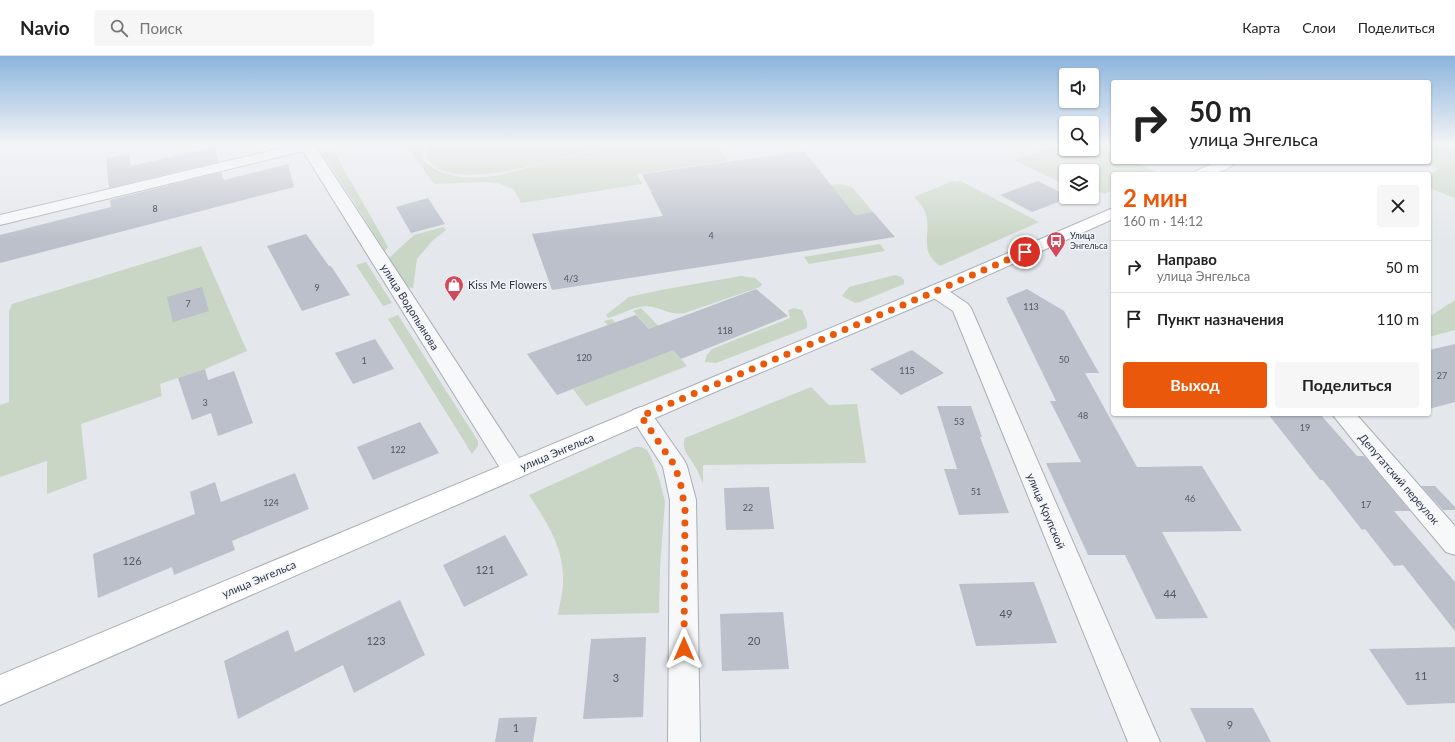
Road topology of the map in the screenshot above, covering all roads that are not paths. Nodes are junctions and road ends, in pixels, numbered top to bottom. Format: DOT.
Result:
graph roads {
  1 [pos="180,176"];
  2 [pos="327,176"];
  3 [pos="1111,213"];
  4 [pos="0,220"];
  5 [pos="936,291"];
  6 [pos="641,416"];
  7 [pos="1345,416"];
  8 [pos="514,470"];
  9 [pos="1455,544"];
  10 [pos="0,690"];
  11 [pos="684,742"];
  12 [pos="1144,742"];
  1 -- 4 [label="street"];
  2 -- 8 [label="street, улица Водопьянова"];
  3 -- 5 [label="street, улица Энгельса"];
  5 -- 6 [label="street, улица Энгельса"];
  5 -- 12 [label="street, улица Крупской"];
  6 -- 8 [label="street, улица Энгельса"];
  6 -- 11 [label="street"];
  7 -- 9 [label="street, Депутатский переулок"];
  8 -- 10 [label="street, улица Энгельса"];
}
